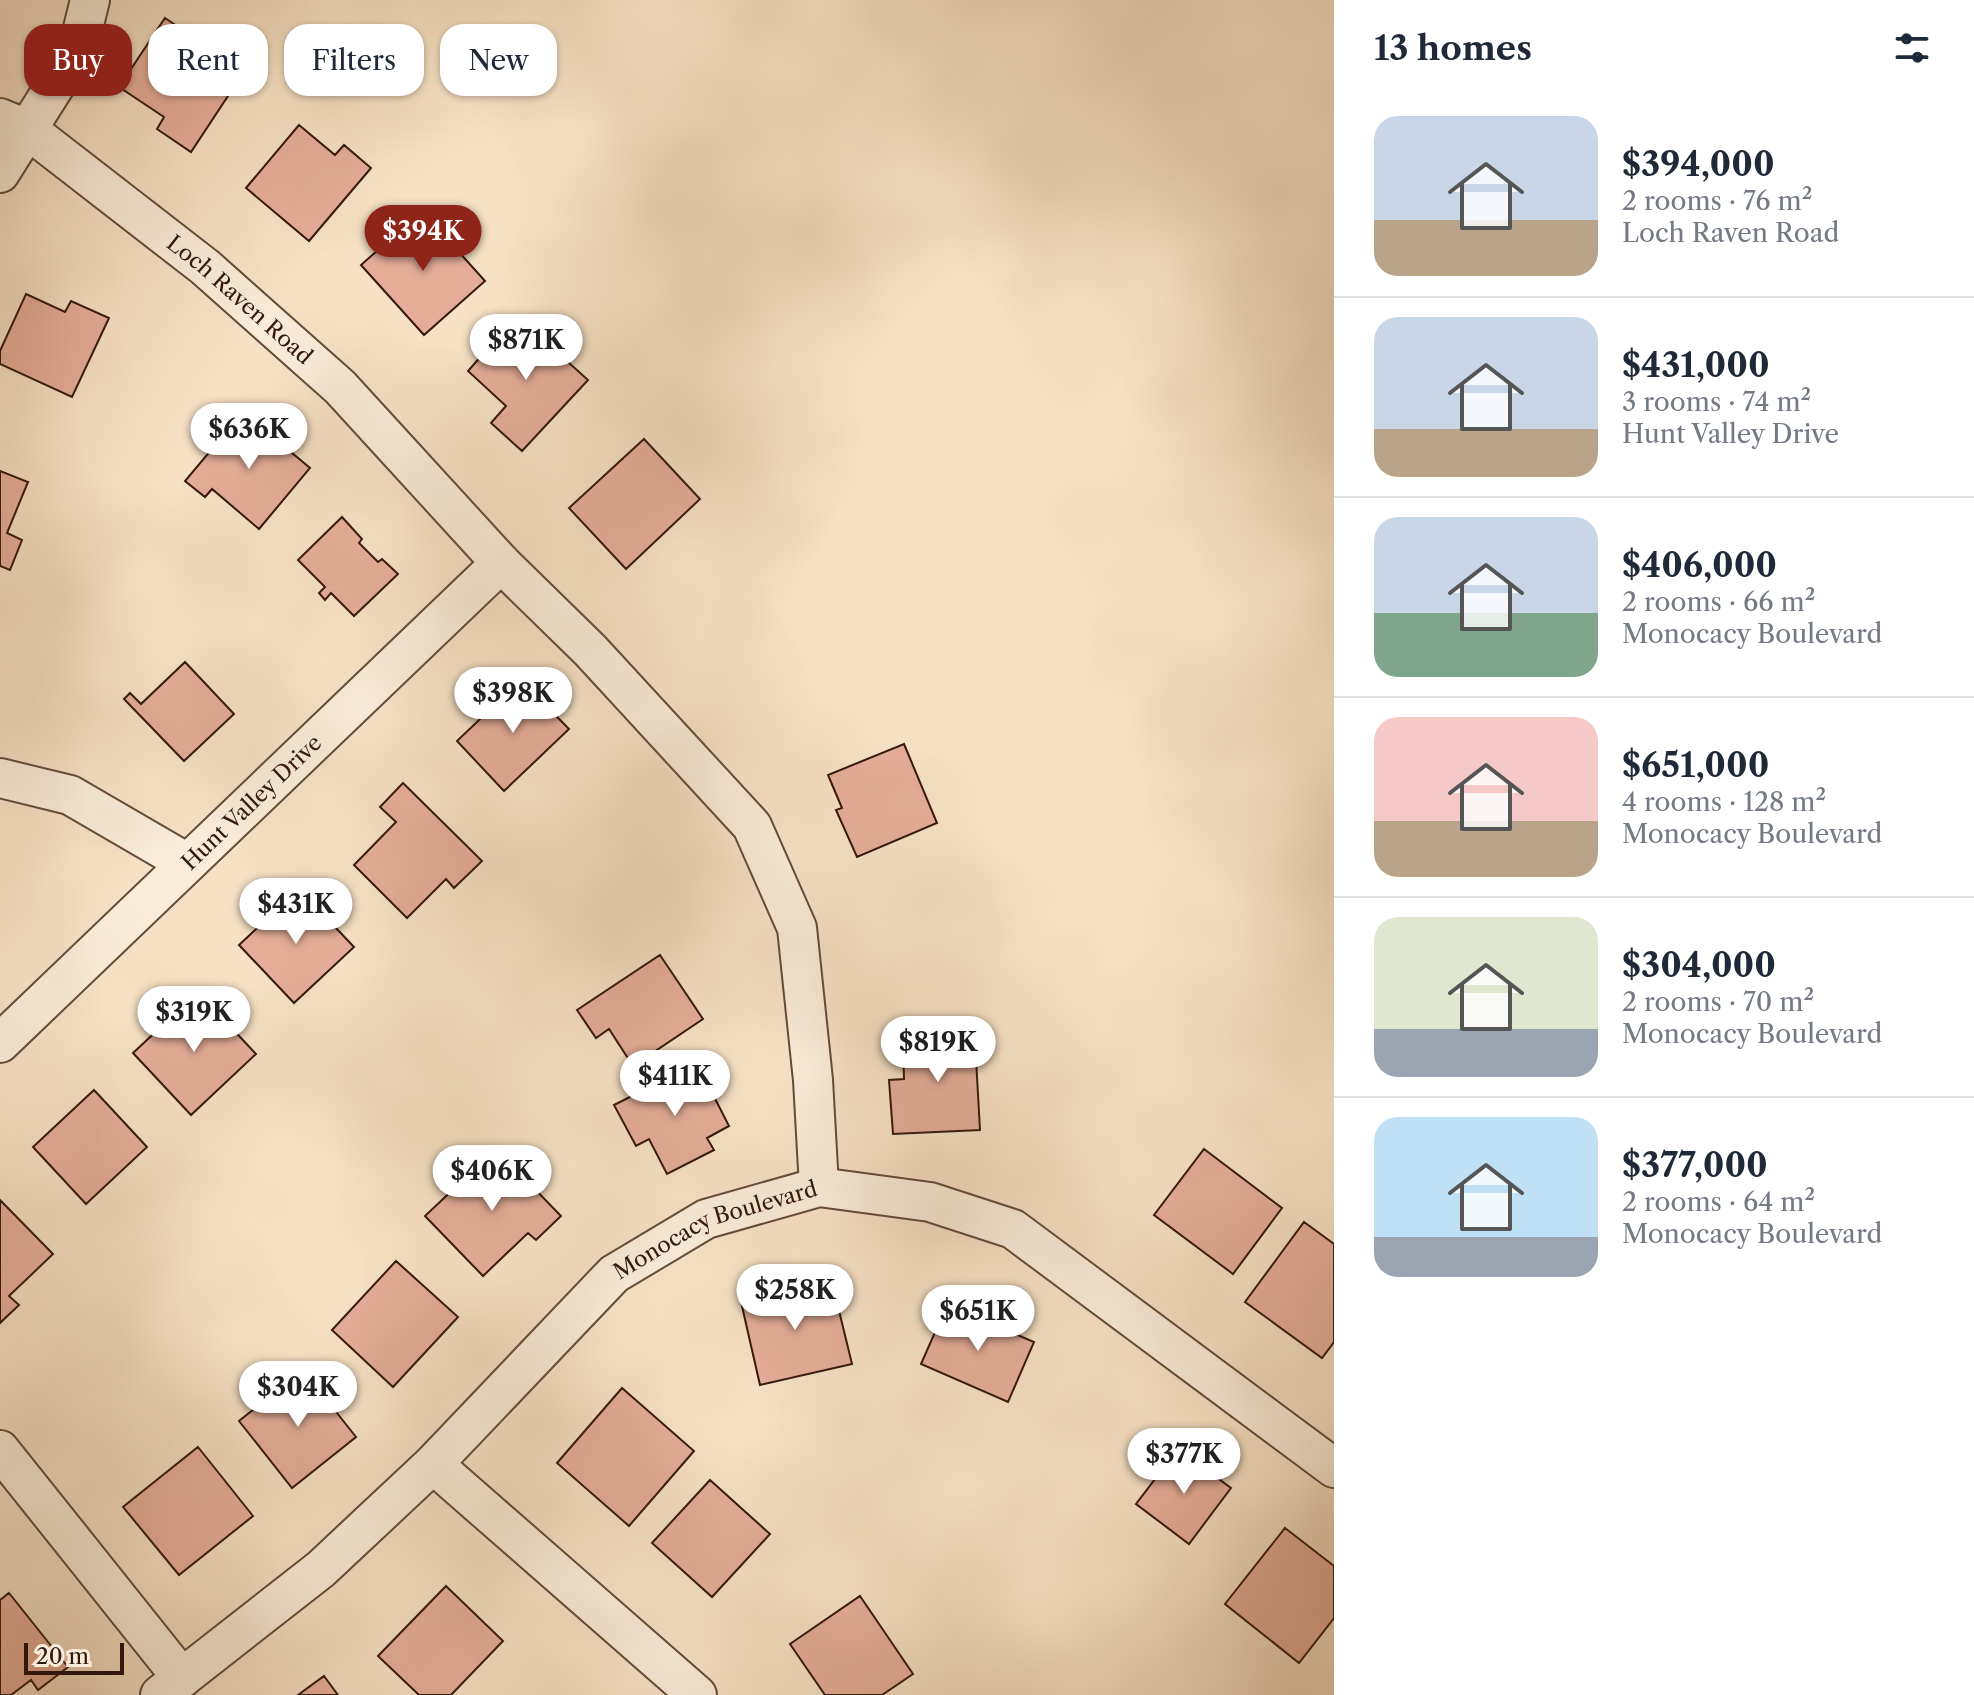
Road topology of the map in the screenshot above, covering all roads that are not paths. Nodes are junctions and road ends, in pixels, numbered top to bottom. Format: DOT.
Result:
graph roads {
  1 [pos="90,0"];
  2 [pos="14,124"];
  3 [pos="0,173"];
  4 [pos="501,563"];
  5 [pos="0,778"];
  6 [pos="187,863"];
  7 [pos="0,1043"];
  8 [pos="819,1187"];
  9 [pos="0,1450"];
  10 [pos="433,1464"];
  11 [pos="1334,1468"];
  12 [pos="171,1687"];
  13 [pos="697,1695"];
  1 -- 2 [label="street"];
  2 -- 3 [label="street"];
  2 -- 4 [label="street, Loch Raven Road"];
  4 -- 6 [label="street, Hunt Valley Drive"];
  4 -- 8 [label="street, Loch Raven Road"];
  5 -- 6 [label="street"];
  6 -- 7 [label="street, Hunt Valley Drive"];
  8 -- 10 [label="street, Monocacy Boulevard"];
  8 -- 11 [label="street, Monocacy Boulevard"];
  9 -- 12 [label="street"];
  10 -- 12 [label="street, Monocacy Boulevard"];
  10 -- 13 [label="street"];
}
